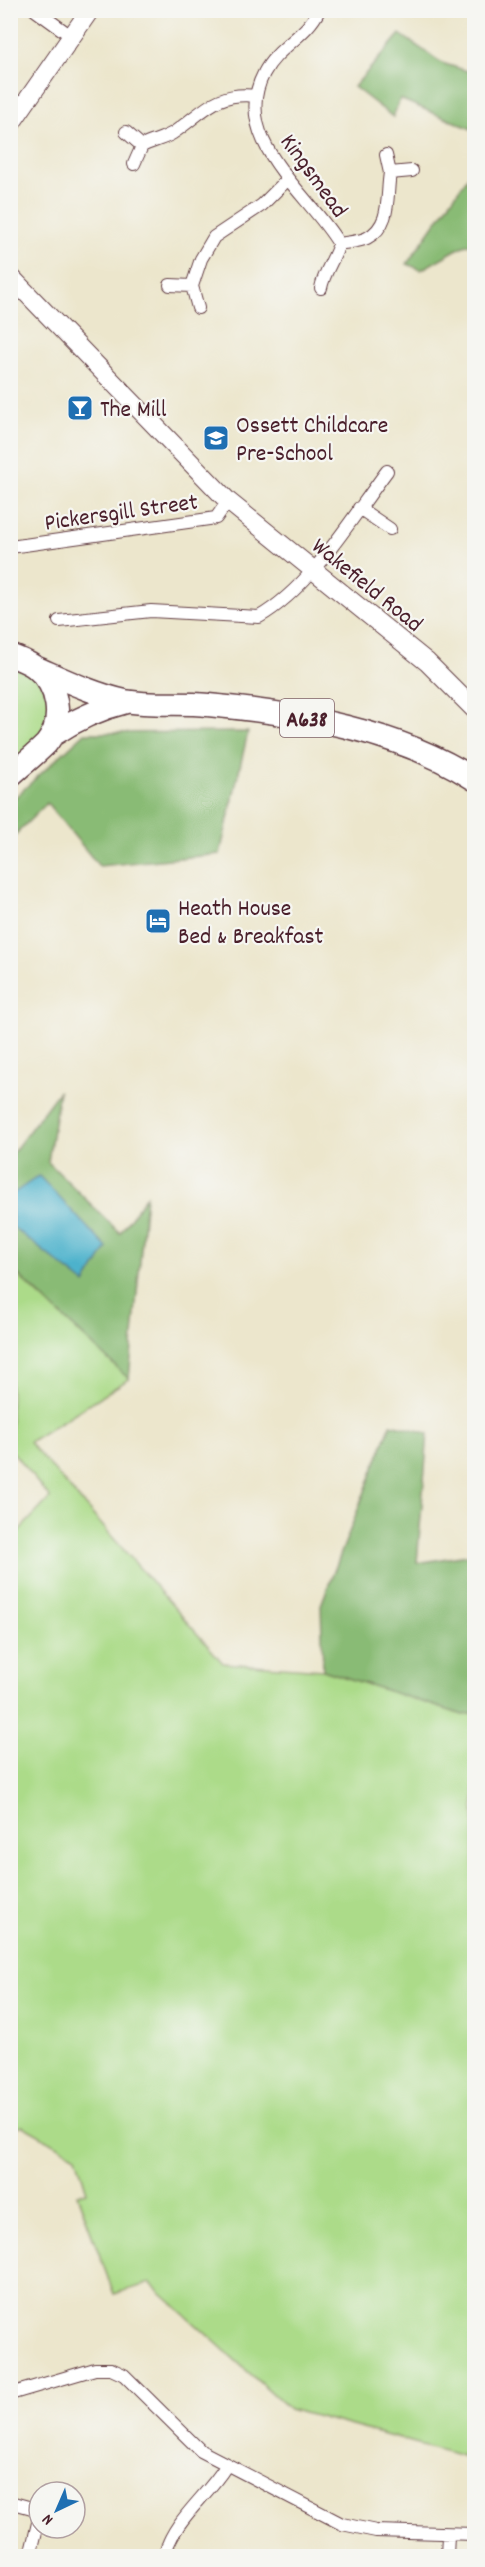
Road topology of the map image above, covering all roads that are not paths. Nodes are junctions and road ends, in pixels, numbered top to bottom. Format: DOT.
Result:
graph roads {
  1 [pos="35,10"];
  2 [pos="90,10"];
  3 [pos="319,10"];
  4 [pos="66,42"];
  5 [pos="256,96"];
  6 [pos="10,106"];
  7 [pos="10,125"];
  8 [pos="126,132"];
  9 [pos="142,146"];
  10 [pos="386,156"];
  11 [pos="134,164"];
  12 [pos="412,171"];
  13 [pos="390,173"];
  14 [pos="288,179"];
  15 [pos="339,244"];
  16 [pos="10,276"];
  17 [pos="170,285"];
  18 [pos="192,286"];
  19 [pos="321,288"];
  20 [pos="198,308"];
  21 [pos="387,471"];
  22 [pos="228,501"];
  23 [pos="359,508"];
  24 [pos="390,529"];
  25 [pos="10,547"];
  26 [pos="312,570"];
  27 [pos="59,621"];
  28 [pos="10,655"];
  29 [pos="35,667"];
  30 [pos="129,702"];
  31 [pos="474,709"];
  32 [pos="51,736"];
  33 [pos="10,776"];
  34 [pos="474,779"];
  35 [pos="10,2394"];
  36 [pos="226,2466"];
  37 [pos="10,2502"];
  38 [pos="27,2507"];
  39 [pos="474,2534"];
  40 [pos="448,2535"];
  41 [pos="34,2540"];
  42 [pos="30,2556"];
  43 [pos="164,2556"];
  44 [pos="447,2556"];
  1 -- 4 [label="street"];
  2 -- 4 [label="street"];
  3 -- 5 [label="street, Kingsmead"];
  4 -- 6 [label="street"];
  4 -- 7 [label="street"];
  5 -- 9 [label="street"];
  5 -- 14 [label="street, Kingsmead"];
  8 -- 9 [label="street"];
  9 -- 11 [label="street"];
  10 -- 13 [label="street, Kingsmead"];
  12 -- 13 [label="street"];
  13 -- 15 [label="street, Kingsmead"];
  14 -- 15 [label="street, Kingsmead"];
  14 -- 18 [label="street"];
  15 -- 19 [label="street, Kingsmead"];
  16 -- 22 [label="street, Wakefield Road"];
  17 -- 18 [label="street"];
  18 -- 20 [label="street"];
  21 -- 23 [label="street"];
  22 -- 25 [label="street, Pickersgill Street"];
  22 -- 26 [label="street, Wakefield Road"];
  23 -- 24 [label="street"];
  23 -- 26 [label="street"];
  26 -- 27 [label="street"];
  26 -- 31 [label="street, Wakefield Road"];
  28 -- 29 [label="highway, A638"];
  29 -- 30 [label="highway, A638"];
  29 -- 32 [label="highway, A638"];
  30 -- 32 [label="highway, A638"];
  30 -- 34 [label="highway, A638"];
  32 -- 33 [label="highway, A638"];
  35 -- 36 [label="street"];
  36 -- 40 [label="street"];
  36 -- 43 [label="street"];
  37 -- 38 [label="street"];
  39 -- 40 [label="street"];
  40 -- 44 [label="street"];
  41 -- 42 [label="street"];
}
